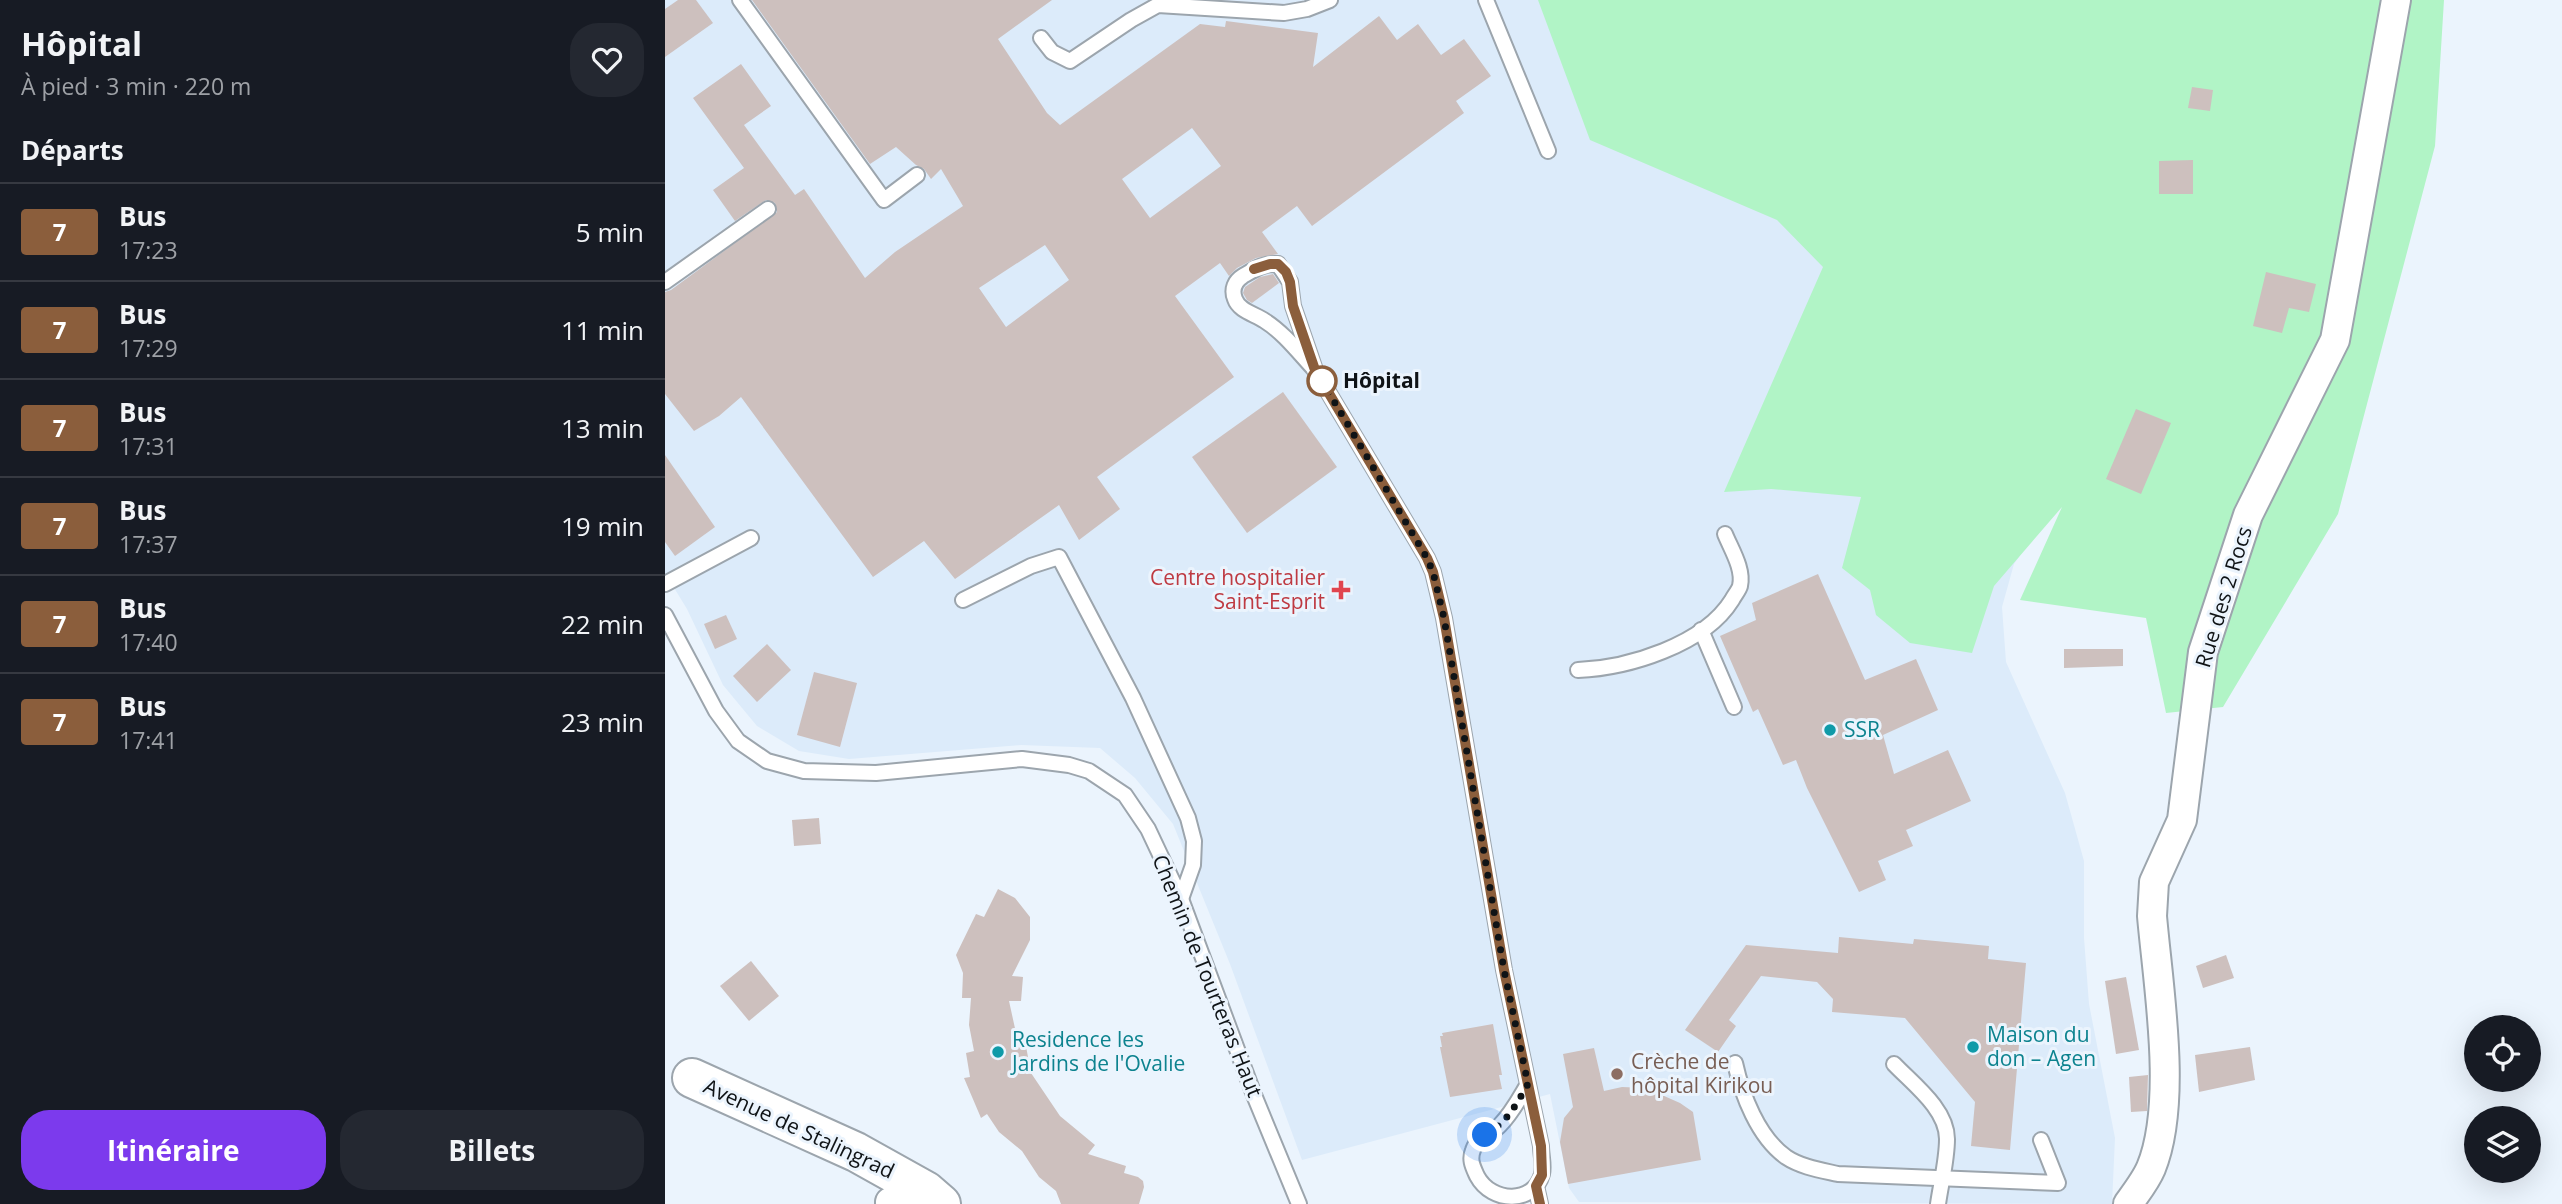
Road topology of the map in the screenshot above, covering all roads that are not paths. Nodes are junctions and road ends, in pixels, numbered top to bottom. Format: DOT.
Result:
graph roads {
  1 [pos="740,0"];
  2 [pos="1330,0"];
  3 [pos="1486,0"];
  4 [pos="2396,0"];
  5 [pos="1041,38"];
  6 [pos="1548,151"];
  7 [pos="917,175"];
  8 [pos="768,209"];
  9 [pos="665,282"];
  10 [pos="1315,370"];
  11 [pos="1725,534"];
  12 [pos="751,538"];
  13 [pos="665,583"];
  14 [pos="963,600"];
  15 [pos="665,615"];
  16 [pos="1701,630"];
  17 [pos="1578,670"];
  18 [pos="1734,707"];
  19 [pos="1181,900"];
  20 [pos="1735,1063"];
  21 [pos="1894,1064"];
  22 [pos="678,1069"];
  23 [pos="1528,1084"];
  24 [pos="2041,1140"];
  25 [pos="1942,1177"];
  26 [pos="1536,1186"];
  27 [pos="1487,1199"];
  28 [pos="900,1203"];
  29 [pos="941,1204"];
  30 [pos="1299,1204"];
  31 [pos="1540,1204"];
  32 [pos="1938,1204"];
  33 [pos="2128,1204"];
  1 -- 7 [label="lane"];
  2 -- 5 [label="lane"];
  3 -- 6 [label="lane"];
  4 -- 33 [label="street, Rue des 2 Rocs"];
  8 -- 9 [label="lane"];
  10 -- 10 [label="lane"];
  10 -- 23 [label="lane"];
  11 -- 16 [label="lane"];
  12 -- 13 [label="lane"];
  14 -- 19 [label="lane"];
  15 -- 19 [label="lane, Chemin de Tourteras Haut"];
  16 -- 17 [label="lane"];
  16 -- 18 [label="lane"];
  19 -- 30 [label="lane, Chemin de Tourteras Haut"];
  20 -- 25 [label="lane"];
  21 -- 25 [label="lane"];
  22 -- 28 [label="main road, Avenue de Stalingrad"];
  22 -- 29 [label="main road, Avenue de Stalingrad"];
  23 -- 26 [label="lane"];
  23 -- 27 [label="lane"];
  24 -- 25 [label="lane"];
  25 -- 32 [label="lane"];
  26 -- 27 [label="lane"];
  26 -- 31 [label="lane"];
}
